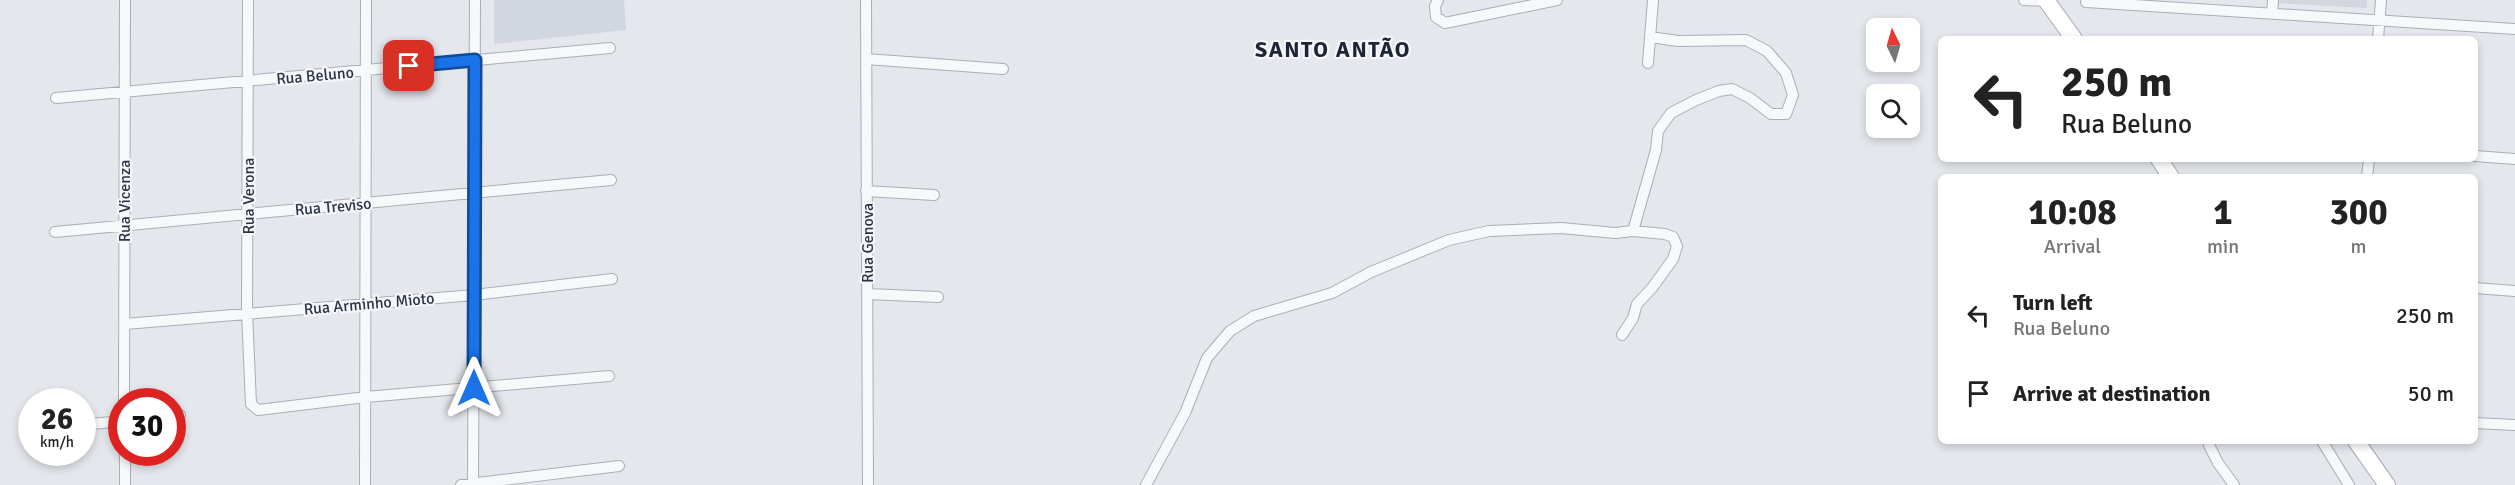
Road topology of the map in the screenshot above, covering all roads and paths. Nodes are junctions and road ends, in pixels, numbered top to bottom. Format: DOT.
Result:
graph roads {
  1 [pos="125,0"];
  2 [pos="249,0"];
  3 [pos="366,0"];
  4 [pos="475,0"];
  5 [pos="866,0"];
  6 [pos="1557,0"];
  7 [pos="1653,0"];
  8 [pos="2024,0"];
  9 [pos="2046,0"];
  10 [pos="2273,0"];
  11 [pos="2381,0"];
  12 [pos="2086,2"];
  13 [pos="1436,3"];
  14 [pos="2272,13"];
  15 [pos="2380,21"];
  16 [pos="2515,29"];
  17 [pos="2072,36"];
  18 [pos="2378,36"];
  19 [pos="1650,37"];
  20 [pos="610,48"];
  21 [pos="866,59"];
  22 [pos="475,60"];
  23 [pos="1648,63"];
  24 [pos="1003,69"];
  25 [pos="365,70"];
  26 [pos="247,81"];
  27 [pos="124,92"];
  28 [pos="56,98"];
  29 [pos="2478,156"];
  30 [pos="2515,159"];
  31 [pos="611,180"];
  32 [pos="866,191"];
  33 [pos="475,192"];
  34 [pos="934,195"];
  35 [pos="364,203"];
  36 [pos="248,214"];
  37 [pos="124,225"];
  38 [pos="1633,231"];
  39 [pos="55,232"];
  40 [pos="612,279"];
  41 [pos="2478,288"];
  42 [pos="2515,291"];
  43 [pos="474,294"];
  44 [pos="867,294"];
  45 [pos="938,297"];
  46 [pos="365,304"];
  47 [pos="247,312"];
  48 [pos="125,324"];
  49 [pos="1622,335"];
  50 [pos="609,376"];
  51 [pos="124,388"];
  52 [pos="474,388"];
  53 [pos="366,397"];
  54 [pos="2478,423"];
  55 [pos="2515,425"];
  56 [pos="2324,444"];
  57 [pos="2358,444"];
  58 [pos="2207,446"];
  59 [pos="125,466"];
  60 [pos="619,466"];
  61 [pos="473,484"];
  62 [pos="126,485"];
  63 [pos="365,485"];
  64 [pos="461,485"];
  65 [pos="868,485"];
  66 [pos="1146,485"];
  67 [pos="2234,485"];
  68 [pos="2349,485"];
  69 [pos="2387,485"];
  1 -- 27 [label="street, Rua Vicenza"];
  2 -- 26 [label="street, Rua Verona"];
  3 -- 25 [label="street"];
  4 -- 22 [label="street"];
  5 -- 21 [label="street, Rua Genova"];
  6 -- 13 [label="street"];
  7 -- 19 [label="street"];
  8 -- 9 [label="street"];
  9 -- 17 [label="main road"];
  10 -- 14 [label="street"];
  11 -- 15 [label="street"];
  12 -- 14 [label="street"];
  14 -- 15 [label="street"];
  15 -- 16 [label="street"];
  15 -- 18 [label="street"];
  19 -- 23 [label="street"];
  19 -- 38 [label="street"];
  20 -- 22 [label="street, Rua Beluno"];
  21 -- 24 [label="street"];
  21 -- 32 [label="street, Rua Genova"];
  22 -- 25 [label="street, Rua Beluno"];
  22 -- 33 [label="street"];
  25 -- 26 [label="street, Rua Beluno"];
  25 -- 35 [label="street"];
  26 -- 27 [label="street, Rua Beluno"];
  26 -- 36 [label="street, Rua Verona"];
  27 -- 28 [label="street, Rua Beluno"];
  27 -- 37 [label="street, Rua Vicenza"];
  29 -- 30 [label="street"];
  31 -- 33 [label="street, Rua Treviso"];
  32 -- 34 [label="street"];
  32 -- 44 [label="street, Rua Genova"];
  33 -- 35 [label="street, Rua Treviso"];
  33 -- 43 [label="street"];
  35 -- 36 [label="street, Rua Treviso"];
  35 -- 46 [label="street"];
  36 -- 37 [label="street, Rua Treviso"];
  36 -- 47 [label="street, Rua Verona"];
  37 -- 39 [label="street, Rua Treviso"];
  37 -- 48 [label="street, Rua Vicenza"];
  38 -- 49 [label="street"];
  38 -- 66 [label="street"];
  40 -- 43 [label="street, Rua Arminho Mioto"];
  41 -- 42 [label="street"];
  43 -- 46 [label="street, Rua Arminho Mioto"];
  43 -- 52 [label="street"];
  44 -- 45 [label="street"];
  44 -- 65 [label="street, Rua Genova"];
  46 -- 47 [label="street, Rua Arminho Mioto"];
  46 -- 53 [label="street"];
  47 -- 48 [label="street, Rua Arminho Mioto"];
  47 -- 53 [label="street, Rua Verona"];
  48 -- 51 [label="street, Rua Vicenza"];
  50 -- 52 [label="street"];
  52 -- 53 [label="street"];
  52 -- 61 [label="street"];
  53 -- 63 [label="street"];
  54 -- 55 [label="street"];
  56 -- 68 [label="street"];
  57 -- 69 [label="main road"];
  58 -- 67 [label="street"];
  59 -- 62 [label="street"];
  60 -- 61 [label="street"];
  61 -- 64 [label="street"];
}
